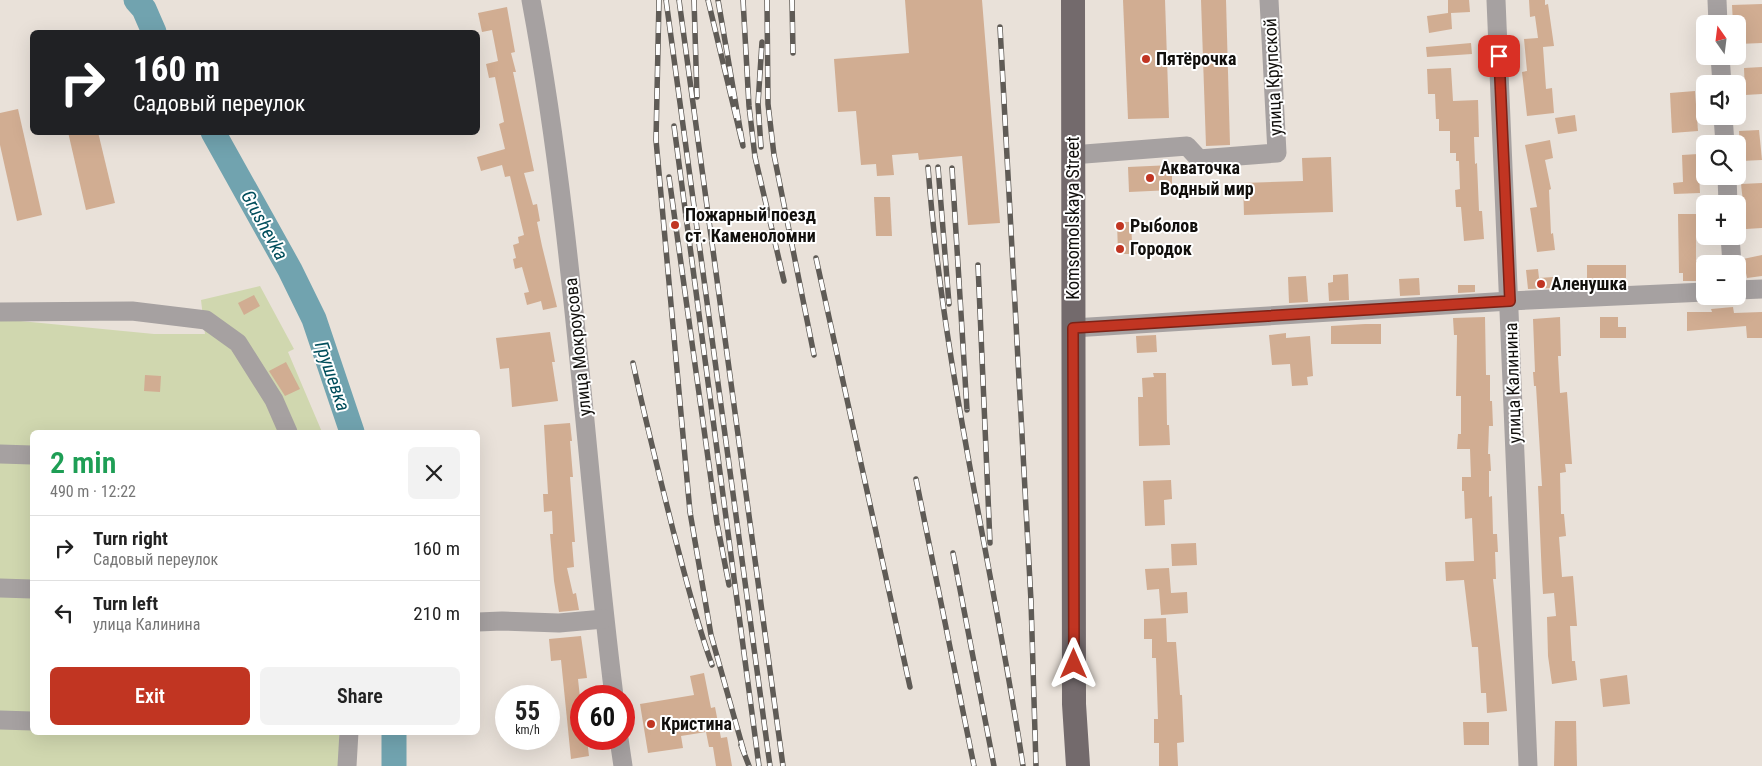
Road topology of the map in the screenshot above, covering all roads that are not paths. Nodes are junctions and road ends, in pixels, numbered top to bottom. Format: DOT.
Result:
graph roads {
  1 [pos="531,0"];
  2 [pos="1073,0"];
  3 [pos="1270,0"];
  4 [pos="1496,0"];
  5 [pos="1717,0"];
  6 [pos="1718,15"];
  7 [pos="1072,155"];
  8 [pos="1762,289"];
  9 [pos="1746,290"];
  10 [pos="1696,292"];
  11 [pos="1510,301"];
  12 [pos="0,312"];
  13 [pos="1073,328"];
  14 [pos="287,430"];
  15 [pos="0,454"];
  16 [pos="30,455"];
  17 [pos="0,588"];
  18 [pos="30,589"];
  19 [pos="604,619"];
  20 [pos="480,622"];
  21 [pos="613,685"];
  22 [pos="0,720"];
  23 [pos="30,721"];
  24 [pos="349,735"];
  25 [pos="621,750"];
  26 [pos="347,766"];
  27 [pos="623,766"];
  28 [pos="1078,766"];
  29 [pos="1528,766"];
  1 -- 19 [label="street, улица Мокроусова"];
  2 -- 7 [label="main road, Komsomolskaya Street"];
  3 -- 7 [label="street, улица Крупской"];
  4 -- 11 [label="street, улица Калинина"];
  5 -- 6 [label="street"];
  7 -- 13 [label="main road, Komsomolskaya Street"];
  8 -- 9 [label="street"];
  10 -- 11 [label="street"];
  11 -- 13 [label="street"];
  11 -- 29 [label="street, улица Калинина"];
  12 -- 14 [label="street"];
  13 -- 28 [label="main road, Komsomolskaya Street"];
  15 -- 16 [label="street"];
  17 -- 18 [label="street"];
  19 -- 20 [label="street"];
  19 -- 21 [label="street, улица Мокроусова"];
  22 -- 23 [label="street"];
  24 -- 26 [label="street"];
  25 -- 27 [label="street"];
}
